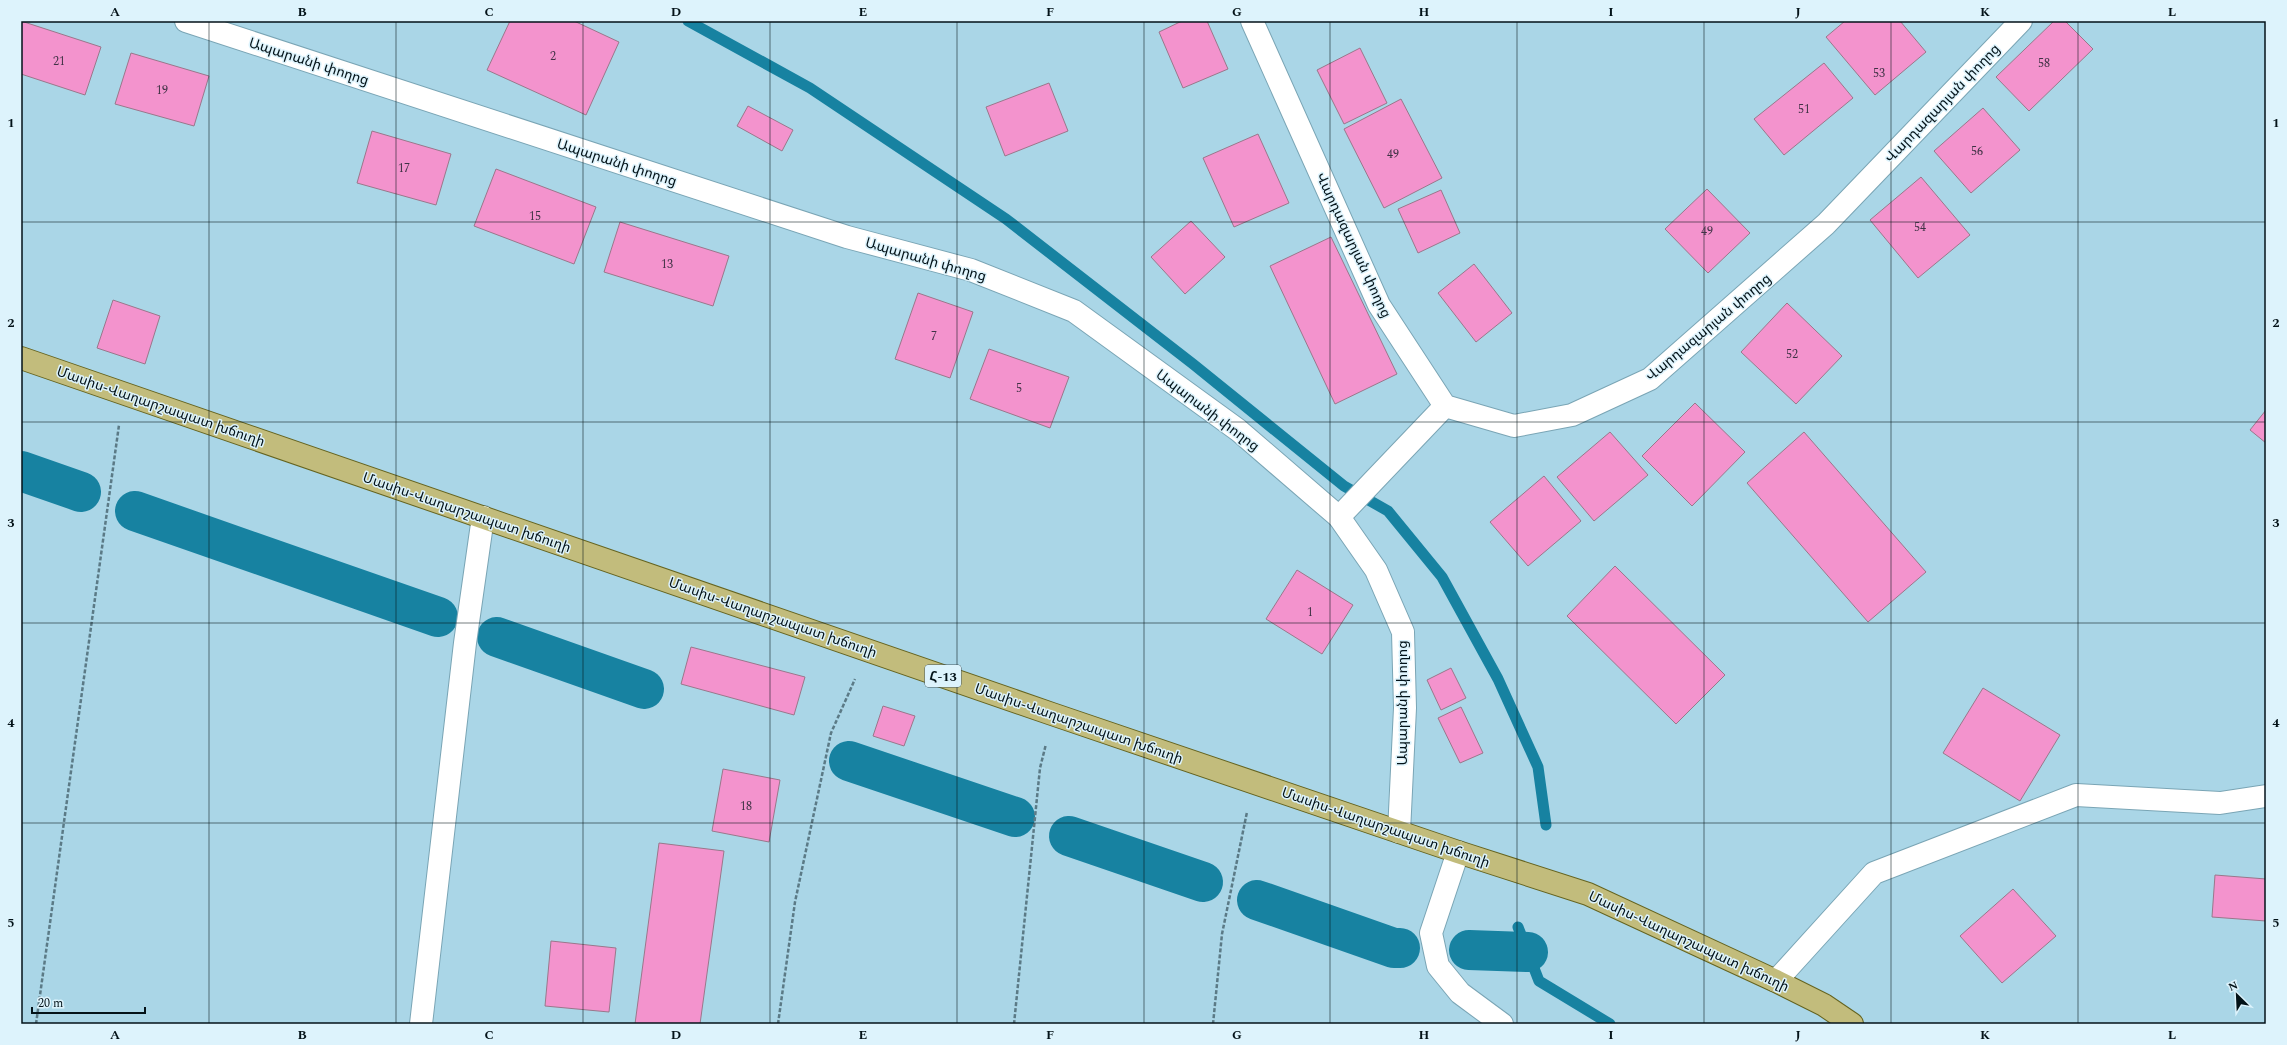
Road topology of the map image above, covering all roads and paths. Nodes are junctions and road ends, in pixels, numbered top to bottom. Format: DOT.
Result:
graph roads {
  1 [pos="186,21"];
  2 [pos="1252,21"];
  3 [pos="2021,21"];
  4 [pos="21,358"];
  5 [pos="123,393"];
  6 [pos="1445,406"];
  7 [pos="484,517"];
  8 [pos="1339,517"];
  9 [pos="868,649"];
  10 [pos="1052,714"];
  11 [pos="1254,782"];
  12 [pos="2266,796"];
  13 [pos="1399,832"];
  14 [pos="1458,852"];
  15 [pos="1776,981"];
  16 [pos="36,1024"];
  17 [pos="421,1024"];
  18 [pos="778,1024"];
  19 [pos="1014,1024"];
  20 [pos="1213,1024"];
  21 [pos="1502,1024"];
  22 [pos="1852,1024"];
  1 -- 8 [label="street, Ապարանի փողոց"];
  2 -- 6 [label="street, Վարդազարյան փողոց"];
  3 -- 6 [label="street, Վարդազարյան փողոց"];
  4 -- 5 [label="main road, Մասիս-Վաղարշապատ խճուղի / Հ-13"];
  5 -- 7 [label="main road, Մասիս-Վաղարշապատ խճուղի / Հ-13"];
  5 -- 16 [label="path"];
  6 -- 8 [label="street"];
  7 -- 9 [label="main road, Մասիս-Վաղարշապատ խճուղի / Հ-13"];
  7 -- 17 [label="street"];
  8 -- 13 [label="street, Ապարանի փողոց"];
  9 -- 10 [label="main road, Մասիս-Վաղարշապատ խճուղի / Հ-13"];
  9 -- 18 [label="path"];
  10 -- 11 [label="main road, Մասիս-Վաղարշապատ խճուղի / Հ-13"];
  10 -- 19 [label="path"];
  11 -- 13 [label="main road, Մասիս-Վաղարշապատ խճուղի / Հ-13"];
  11 -- 20 [label="path"];
  12 -- 15 [label="street"];
  13 -- 14 [label="main road, Մասիս-Վաղարշապատ խճուղի / Հ-13"];
  14 -- 15 [label="main road, Մասիս-Վաղարշապատ խճուղի / Հ-13"];
  14 -- 21 [label="street"];
  15 -- 22 [label="main road, Մասիս-Վաղարշապատ խճուղի / Հ-13"];
}
